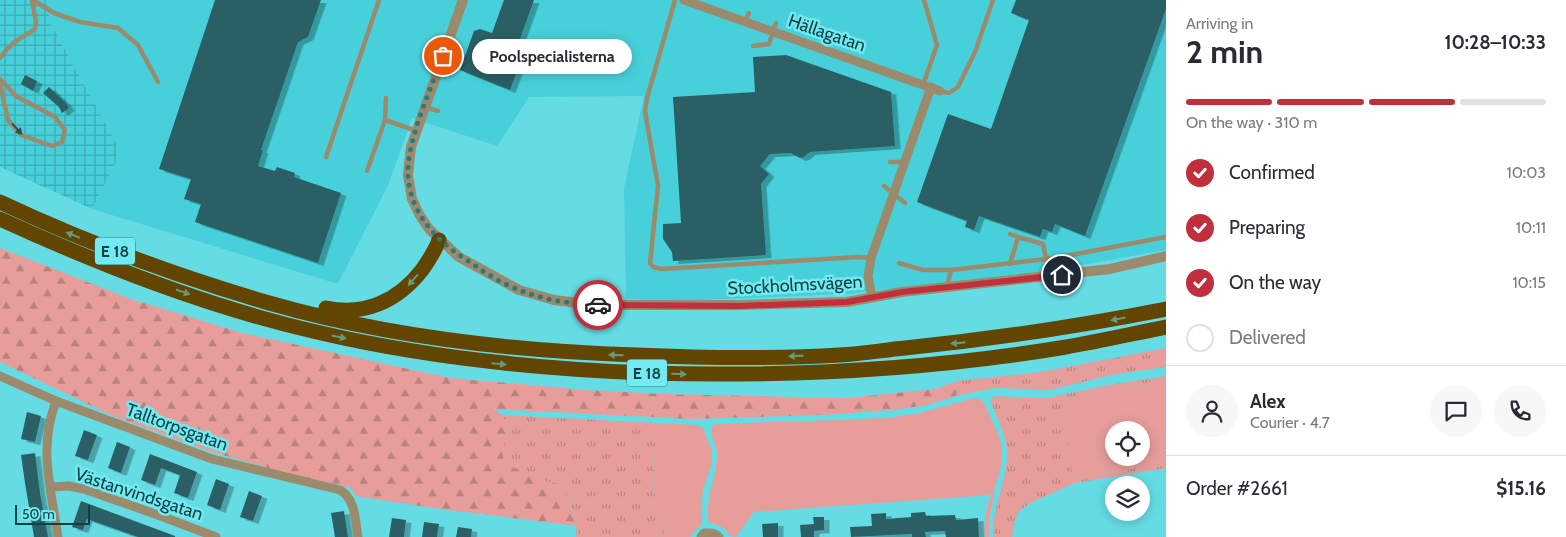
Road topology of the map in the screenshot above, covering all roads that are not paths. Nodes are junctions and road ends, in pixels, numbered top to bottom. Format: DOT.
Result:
graph roads {
  1 [pos="33,0"];
  2 [pos="379,0"];
  3 [pos="463,0"];
  4 [pos="675,0"];
  5 [pos="684,0"];
  6 [pos="924,0"];
  7 [pos="993,0"];
  8 [pos="775,27"];
  9 [pos="753,46"];
  10 [pos="0,58"];
  11 [pos="0,80"];
  12 [pos="158,82"];
  13 [pos="0,84"];
  14 [pos="932,88"];
  15 [pos="386,98"];
  16 [pos="424,106"];
  17 [pos="438,111"];
  18 [pos="385,120"];
  19 [pos="416,130"];
  20 [pos="326,157"];
  21 [pos="890,162"];
  22 [pos="905,162"];
  23 [pos="367,171"];
  24 [pos="884,186"];
  25 [pos="894,193"];
  26 [pos="0,202"];
  27 [pos="905,203"];
  28 [pos="0,219"];
  29 [pos="871,230"];
  30 [pos="881,230"];
  31 [pos="1010,234"];
  32 [pos="1018,237"];
  33 [pos="1166,237"];
  34 [pos="439,240"];
  35 [pos="1166,256"];
  36 [pos="871,258"];
  37 [pos="1046,259"];
  38 [pos="899,263"];
  39 [pos="1010,264"];
  40 [pos="951,270"];
  41 [pos="218,287"];
  42 [pos="947,287"];
  43 [pos="872,297"];
  44 [pos="1166,309"];
  45 [pos="1166,327"];
  46 [pos="0,376"];
  47 [pos="56,401"];
  48 [pos="51,487"];
  49 [pos="58,537"];
  50 [pos="216,537"];
  51 [pos="358,537"];
  52 [pos="701,537"];
  53 [pos="719,537"];
  1 -- 10 [label="lane"];
  1 -- 12 [label="lane"];
  2 -- 20 [label="lane"];
  3 -- 16 [label="street, Stockholmsvägen"];
  4 -- 36 [label="lane"];
  5 -- 8 [label="street, Hällagatan"];
  6 -- 14 [label="lane"];
  7 -- 14 [label="lane"];
  8 -- 9 [label="lane"];
  8 -- 14 [label="street, Hällagatan"];
  13 -- 11 [label="lane, one-way"];
  14 -- 22 [label="street"];
  15 -- 18 [label="lane"];
  16 -- 17 [label="lane"];
  16 -- 19 [label="street, Stockholmsvägen"];
  18 -- 19 [label="lane"];
  18 -- 23 [label="lane"];
  19 -- 34 [label="street, Stockholmsvägen"];
  21 -- 22 [label="lane"];
  22 -- 25 [label="street"];
  24 -- 25 [label="lane"];
  25 -- 27 [label="lane"];
  25 -- 30 [label="street"];
  41 -- 26 [label="highway, E 18, one-way"];
  28 -- 45 [label="highway, E 18, one-way"];
  29 -- 30 [label="lane"];
  30 -- 36 [label="street"];
  31 -- 32 [label="lane"];
  32 -- 37 [label="lane"];
  32 -- 39 [label="lane"];
  33 -- 37 [label="lane"];
  34 -- 41 [label="highway, E 18, one-way"];
  34 -- 43 [label="street, Stockholmsvägen"];
  35 -- 42 [label="street, Stockholmsvägen"];
  36 -- 43 [label="street"];
  37 -- 39 [label="lane"];
  38 -- 40 [label="lane"];
  39 -- 40 [label="lane"];
  40 -- 42 [label="lane"];
  44 -- 41 [label="highway, E 18, one-way"];
  42 -- 43 [label="street, Stockholmsvägen"];
  46 -- 47 [label="street, Talltorpsgatan"];
  47 -- 48 [label="street"];
  47 -- 51 [label="street, Talltorpsgatan"];
  48 -- 49 [label="street"];
  48 -- 50 [label="street, Västanvindsgatan"];
  52 -- 53 [label="street"];
}
